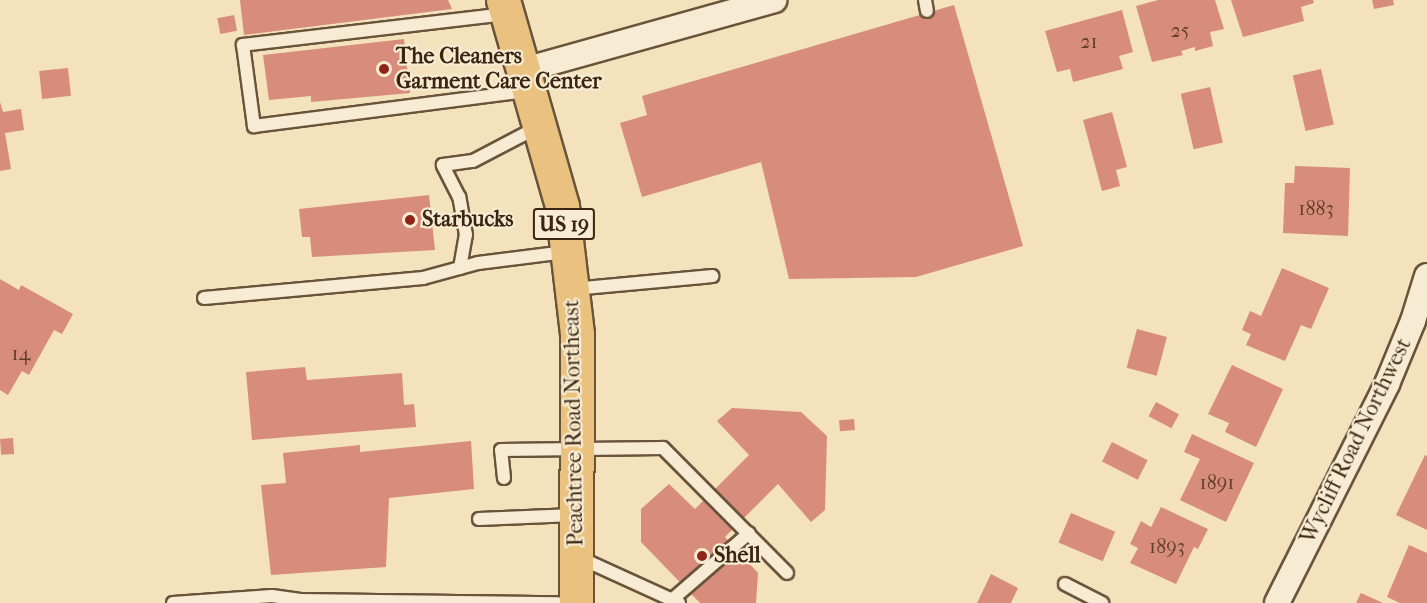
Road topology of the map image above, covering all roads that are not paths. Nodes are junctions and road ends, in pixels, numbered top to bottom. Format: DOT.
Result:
graph roads {
  1 [pos="774,0"];
  2 [pos="505,7"];
  3 [pos="528,80"];
  4 [pos="542,125"];
  5 [pos="568,252"];
  6 [pos="460,268"];
  7 [pos="712,276"];
  8 [pos="1427,276"];
  9 [pos="572,289"];
  10 [pos="204,297"];
  11 [pos="578,447"];
  12 [pos="504,478"];
  13 [pos="578,515"];
  14 [pos="479,519"];
  15 [pos="749,533"];
  16 [pos="577,556"];
  17 [pos="788,573"];
  18 [pos="1065,584"];
  19 [pos="299,601"];
  20 [pos="677,601"];
  21 [pos="173,603"];
  22 [pos="558,603"];
  23 [pos="576,603"];
  24 [pos="1102,603"];
  25 [pos="1277,603"];
  1 -- 3 [label="street"];
  2 -- 3 [label="highway, Peachtree Road Northeast / US 19"];
  2 -- 3 [label="lane"];
  3 -- 4 [label="highway, Peachtree Road Northeast / US 19"];
  4 -- 5 [label="highway, Peachtree Road Northeast / US 19"];
  4 -- 6 [label="lane"];
  5 -- 6 [label="lane"];
  5 -- 9 [label="highway, Peachtree Road Northeast / US 19"];
  6 -- 10 [label="lane"];
  7 -- 9 [label="lane"];
  8 -- 25 [label="street, Wycliff Road Northwest"];
  9 -- 11 [label="highway, Peachtree Road Northeast / US 19"];
  11 -- 12 [label="lane"];
  11 -- 13 [label="highway, Peachtree Road Northeast / US 19"];
  11 -- 15 [label="lane"];
  13 -- 14 [label="lane"];
  13 -- 16 [label="highway, Peachtree Road Northeast / US 19"];
  15 -- 17 [label="lane"];
  15 -- 20 [label="lane"];
  16 -- 20 [label="lane"];
  16 -- 23 [label="highway, Peachtree Road Northeast / US 19"];
  18 -- 24 [label="lane"];
  19 -- 21 [label="lane"];
  19 -- 22 [label="lane"];
}
